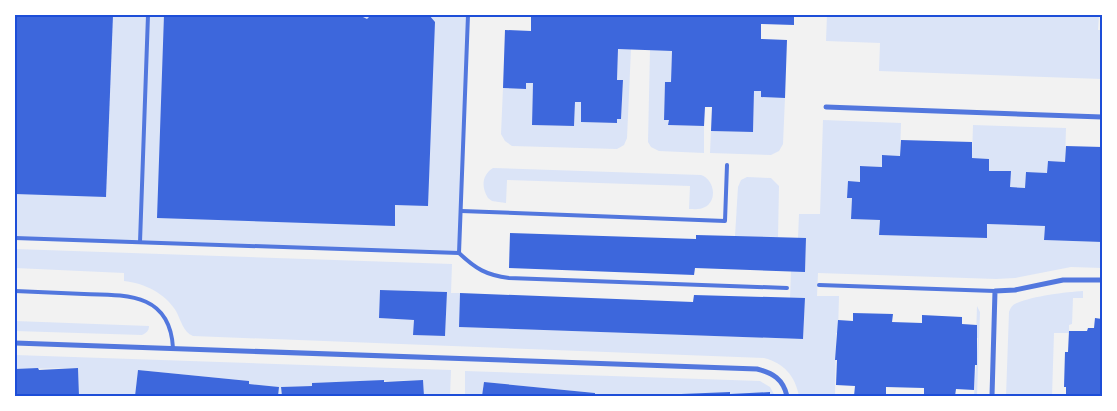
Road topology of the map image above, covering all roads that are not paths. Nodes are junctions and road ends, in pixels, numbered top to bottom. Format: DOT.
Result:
graph roads {
  1 [pos="148,15"];
  2 [pos="468,15"];
  3 [pos="826,107"];
  4 [pos="1102,117"];
  5 [pos="727,165"];
  6 [pos="461,211"];
  7 [pos="15,238"];
  8 [pos="140,242"];
  9 [pos="459,253"];
  10 [pos="1102,280"];
  11 [pos="819,285"];
  12 [pos="787,288"];
  13 [pos="15,291"];
  14 [pos="995,291"];
  15 [pos="15,343"];
  16 [pos="173,348"];
  17 [pos="787,396"];
  18 [pos="992,396"];
  1 -- 8 [label="lane"];
  2 -- 6 [label="lane"];
  3 -- 4 [label="street"];
  5 -- 6 [label="lane"];
  6 -- 9 [label="lane"];
  7 -- 8 [label="lane"];
  8 -- 9 [label="lane"];
  9 -- 12 [label="lane"];
  10 -- 14 [label="street"];
  11 -- 14 [label="lane"];
  13 -- 16 [label="lane"];
  14 -- 18 [label="street"];
  15 -- 16 [label="street"];
  16 -- 17 [label="street"];
}
